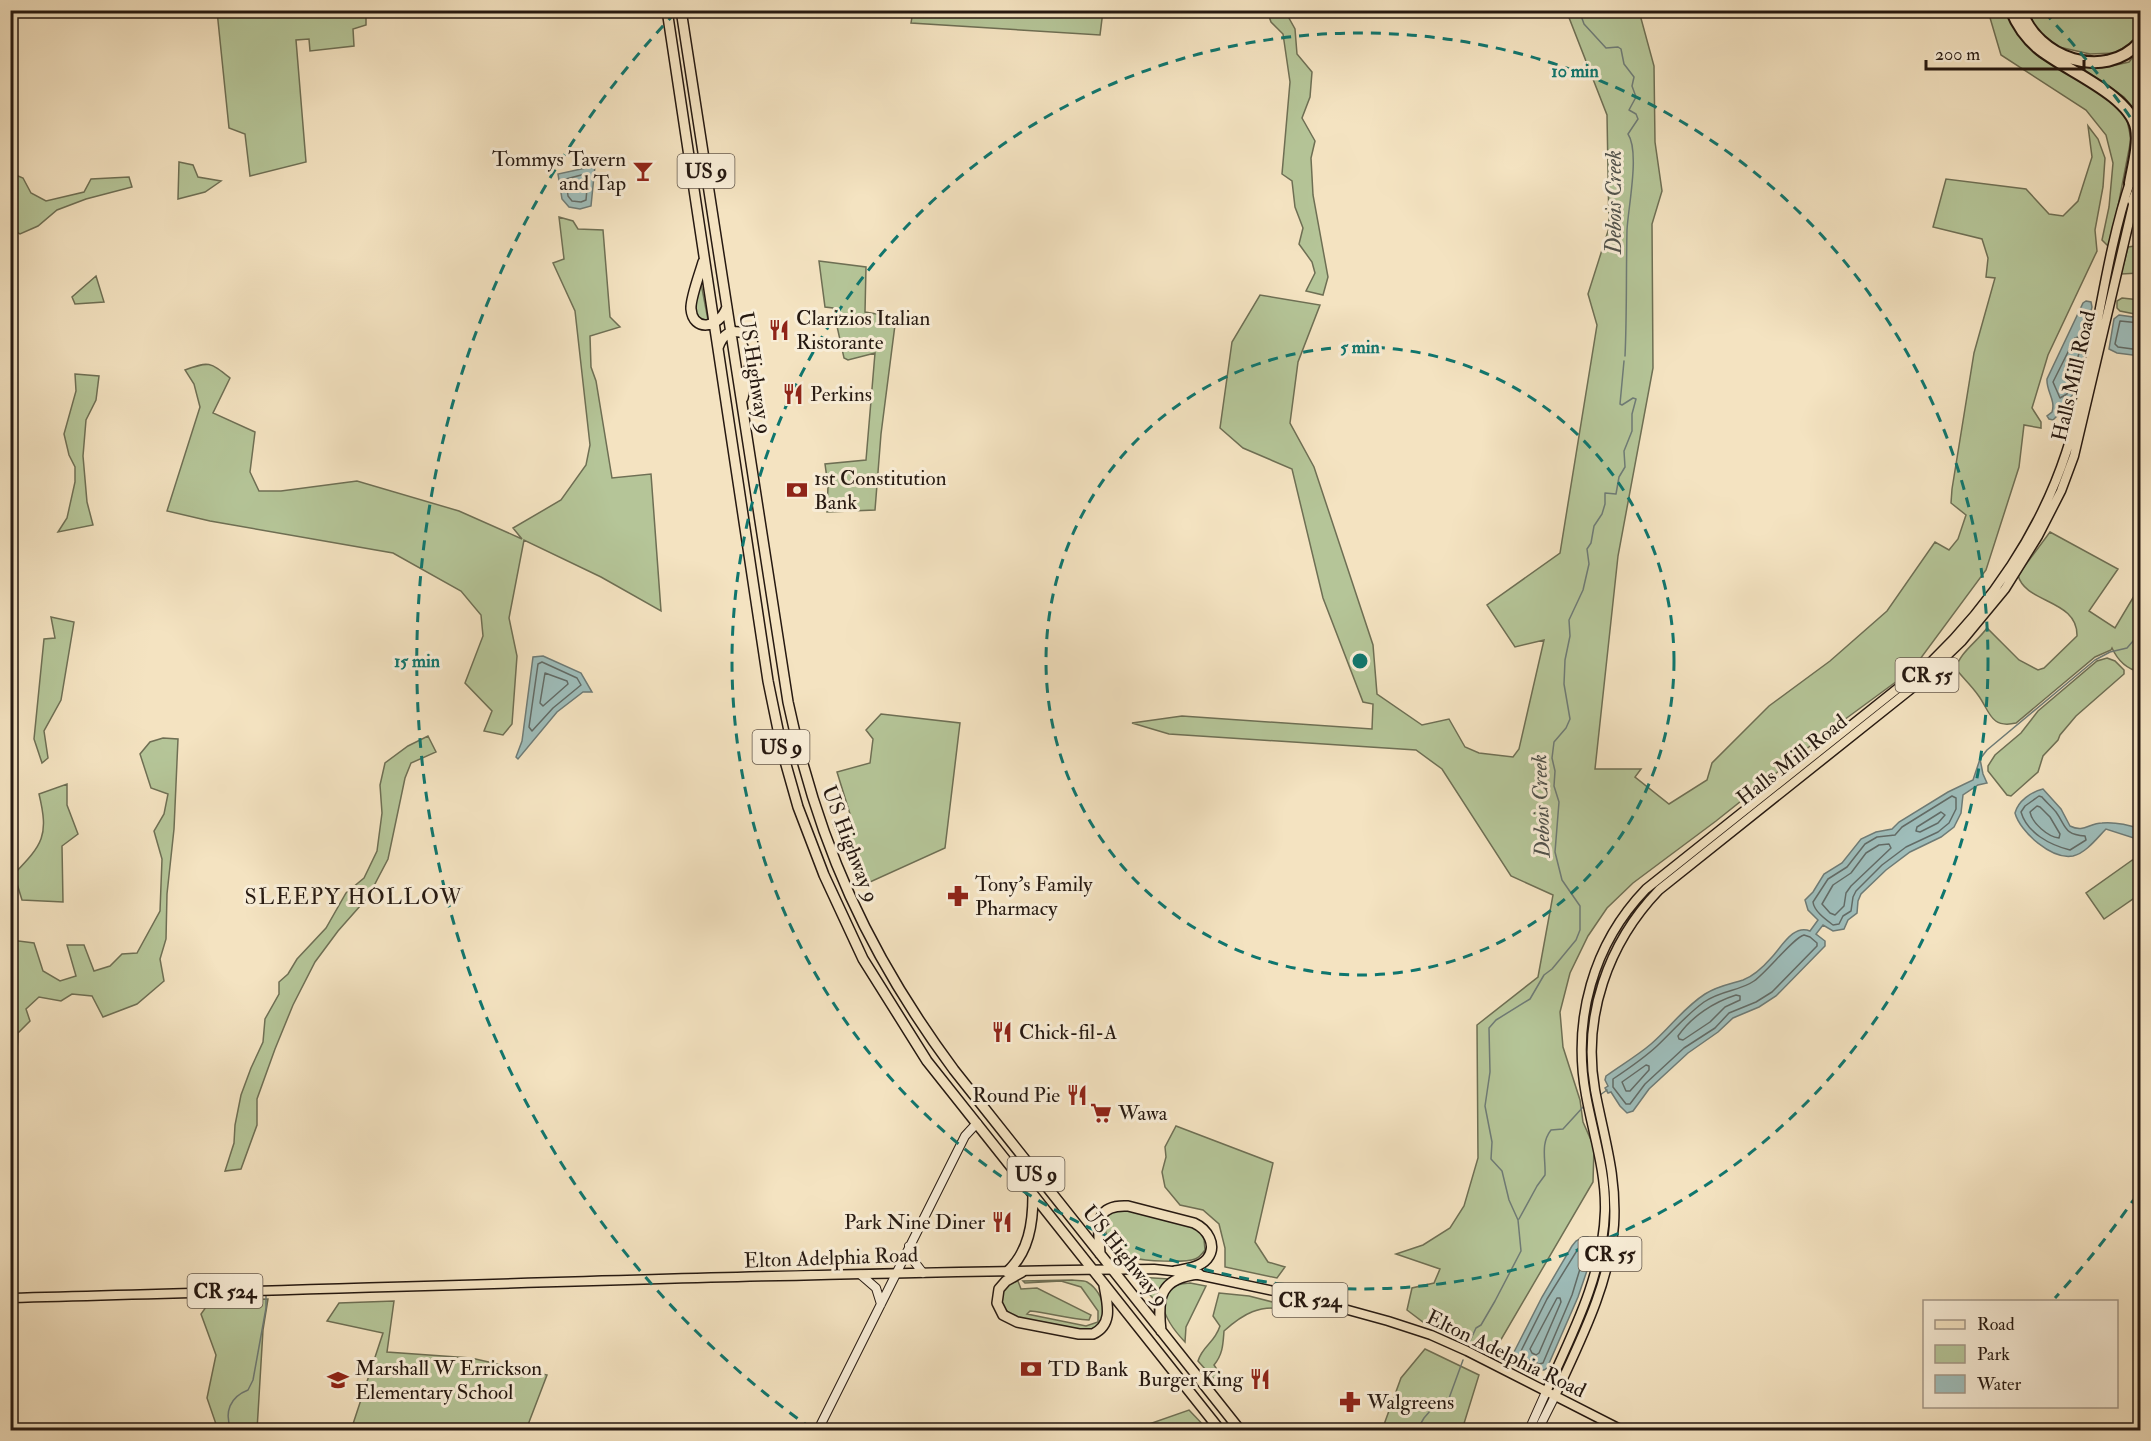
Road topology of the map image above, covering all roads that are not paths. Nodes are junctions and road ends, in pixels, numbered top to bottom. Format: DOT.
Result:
graph roads {
  1 [pos="667,10"];
  2 [pos="681,10"];
  3 [pos="2011,10"];
  4 [pos="2021,10"];
  5 [pos="2140,42"];
  6 [pos="2139,163"];
  7 [pos="2135,184"];
  8 [pos="2133,201"];
  9 [pos="705,256"];
  10 [pos="726,306"];
  11 [pos="715,323"];
  12 [pos="730,332"];
  13 [pos="718,348"];
  14 [pos="2086,376"];
  15 [pos="742,405"];
  16 [pos="2087,408"];
  17 [pos="977,1124"];
  18 [pos="1033,1195"];
  19 [pos="909,1246"];
  20 [pos="1100,1254"];
  21 [pos="1092,1270"];
  22 [pos="1113,1270"];
  23 [pos="1175,1271"];
  24 [pos="1007,1272"];
  25 [pos="1022,1272"];
  26 [pos="923,1273"];
  27 [pos="895,1274"];
  28 [pos="1199,1274"];
  29 [pos="861,1275"];
  30 [pos="1104,1283"];
  31 [pos="10,1298"];
  32 [pos="881,1304"];
  33 [pos="1161,1331"];
  34 [pos="1546,1392"];
  35 [pos="1555,1396"];
  36 [pos="818,1431"];
  37 [pos="1220,1431"];
  38 [pos="1240,1431"];
  39 [pos="1529,1431"];
  40 [pos="1538,1431"];
  41 [pos="1622,1431"];
  1 -- 9 [label="highway, US Highway 9 / US 9"];
  2 -- 10 [label="highway, US Highway 9 / US 9"];
  3 -- 7 [label="highway"];
  4 -- 5 [label="highway"];
  6 -- 7 [label="main road, Halls Mill Road / CR 55"];
  6 -- 8 [label="main road, Halls Mill Road / CR 55"];
  7 -- 8 [label="highway"];
  7 -- 14 [label="main road, Halls Mill Road / CR 55"];
  8 -- 16 [label="main road, Halls Mill Road / CR 55"];
  9 -- 11 [label="highway, US Highway 9 / US 9"];
  9 -- 11 [label="highway"];
  10 -- 11 [label="highway"];
  10 -- 12 [label="highway, US Highway 9 / US 9"];
  11 -- 13 [label="highway, US Highway 9 / US 9"];
  12 -- 13 [label="highway"];
  12 -- 15 [label="highway, US Highway 9 / US 9"];
  12 -- 15 [label="highway"];
  13 -- 17 [label="highway, US Highway 9 / US 9"];
  14 -- 16 [label="main road"];
  14 -- 34 [label="main road, Halls Mill Road / CR 55"];
  15 -- 20 [label="highway, US Highway 9 / US 9"];
  16 -- 35 [label="main road, Halls Mill Road / CR 55"];
  17 -- 18 [label="highway, US Highway 9 / US 9"];
  17 -- 19 [label="main road"];
  18 -- 21 [label="highway, US Highway 9 / US 9"];
  18 -- 24 [label="highway"];
  19 -- 26 [label="main road"];
  19 -- 27 [label="main road"];
  20 -- 22 [label="highway, US Highway 9 / US 9"];
  20 -- 23 [label="highway"];
  21 -- 22 [label="main road, Elton Adelphia Road / CR 524"];
  21 -- 25 [label="main road, Elton Adelphia Road / CR 524"];
  21 -- 30 [label="highway, US Highway 9 / US 9"];
  22 -- 23 [label="main road, Elton Adelphia Road / CR 524"];
  22 -- 33 [label="highway, US Highway 9 / US 9"];
  23 -- 28 [label="main road, Elton Adelphia Road / CR 524"];
  24 -- 25 [label="main road, Elton Adelphia Road / CR 524"];
  24 -- 26 [label="main road, Elton Adelphia Road / CR 524"];
  25 -- 30 [label="highway"];
  26 -- 27 [label="main road, Elton Adelphia Road / CR 524"];
  27 -- 29 [label="main road, Elton Adelphia Road / CR 524"];
  27 -- 32 [label="main road"];
  28 -- 33 [label="highway"];
  28 -- 34 [label="main road, Elton Adelphia Road / CR 524"];
  29 -- 31 [label="main road, Elton Adelphia Road / CR 524"];
  29 -- 32 [label="main road"];
  30 -- 37 [label="highway, US Highway 9 / US 9"];
  32 -- 36 [label="main road"];
  33 -- 38 [label="highway, US Highway 9 / US 9"];
  34 -- 35 [label="main road, Elton Adelphia Road / CR 524"];
  34 -- 39 [label="main road"];
  35 -- 40 [label="main road"];
  35 -- 41 [label="main road, Elton Adelphia Road / CR 524"];
}
